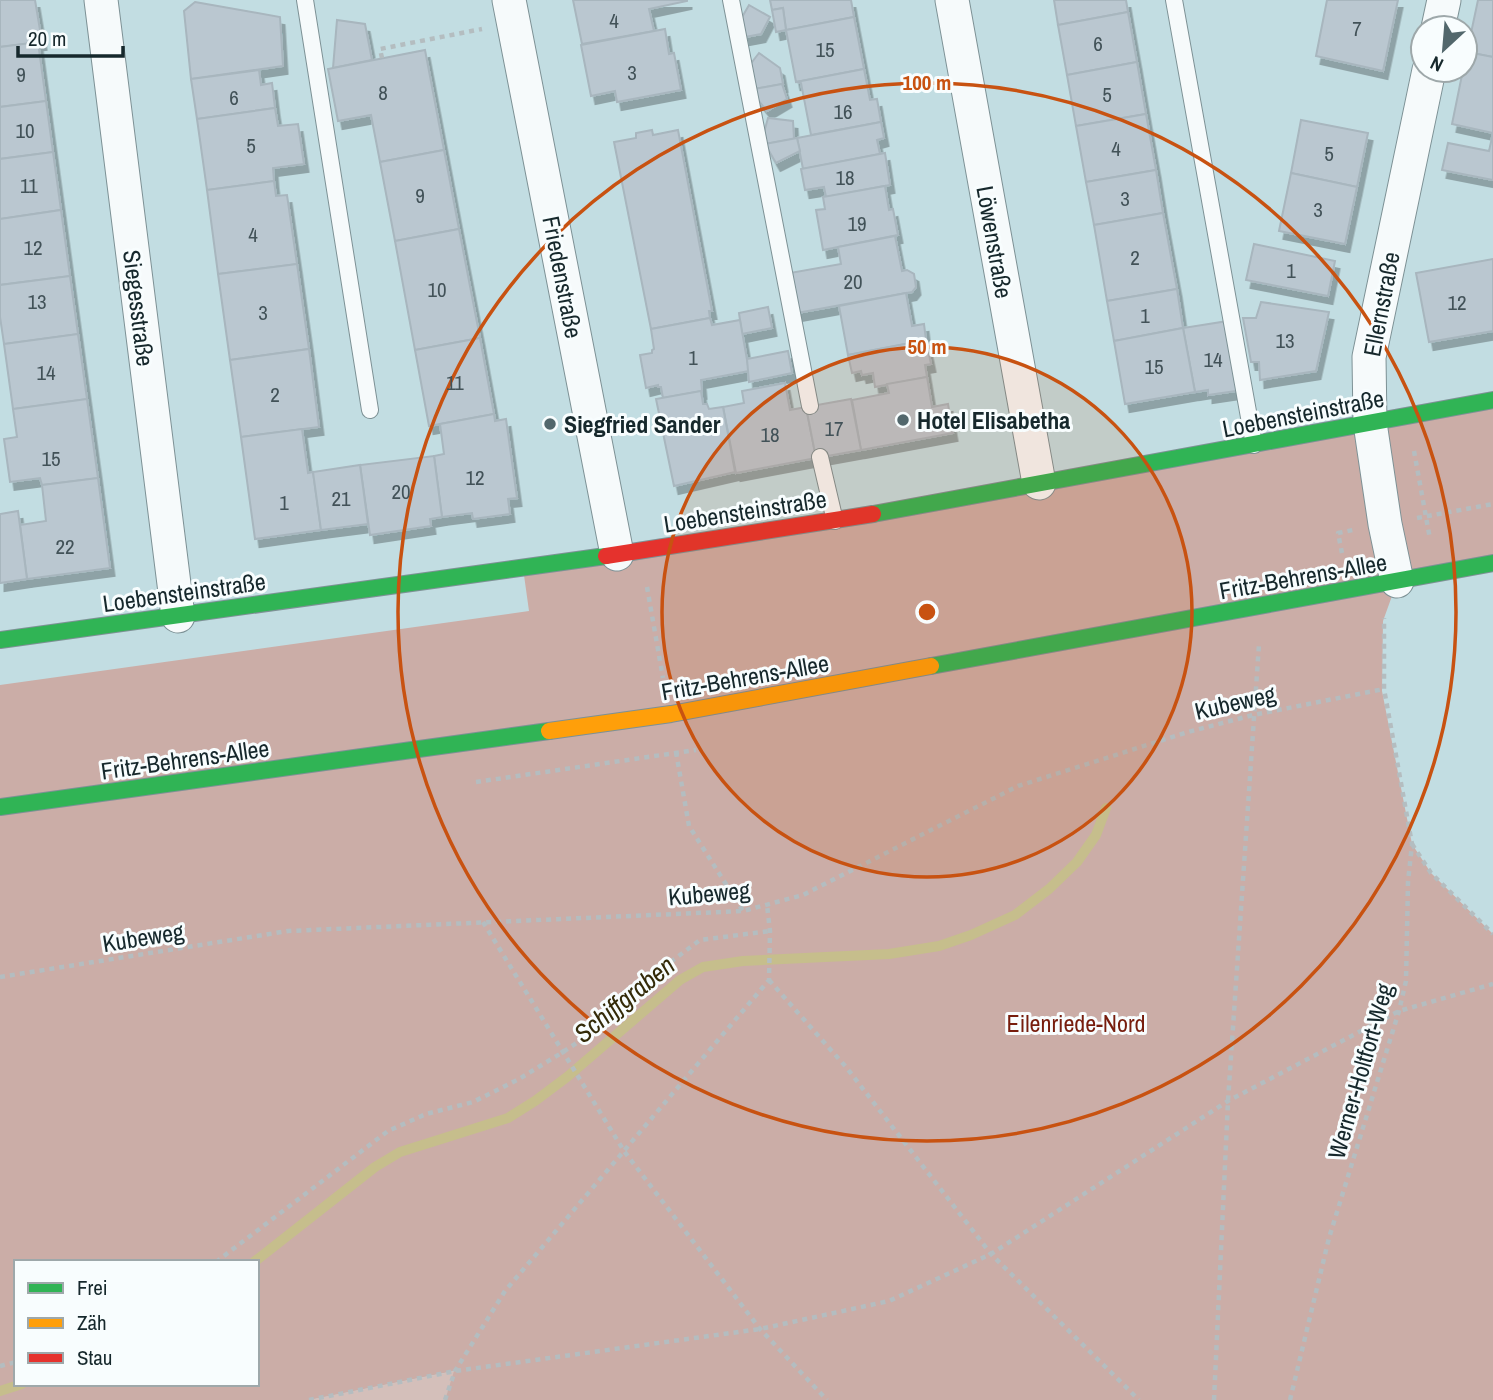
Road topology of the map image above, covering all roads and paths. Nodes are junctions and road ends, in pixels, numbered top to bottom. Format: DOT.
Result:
graph roads {
  1 [pos="101,0"];
  2 [pos="305,0"];
  3 [pos="731,0"];
  4 [pos="952,0"];
  5 [pos="1174,0"];
  6 [pos="512,11"];
  7 [pos="382,58"];
  8 [pos="1426,84"];
  9 [pos="1493,400"];
  10 [pos="810,406"];
  11 [pos="370,410"];
  12 [pos="1383,421"];
  13 [pos="1254,446"];
  14 [pos="820,457"];
  15 [pos="1039,483"];
  16 [pos="835,521"];
  17 [pos="1430,537"];
  18 [pos="1342,553"];
  19 [pos="617,554"];
  20 [pos="1328,555"];
  21 [pos="1493,563"];
  22 [pos="1397,582"];
  23 [pos="178,616"];
  24 [pos="1383,621"];
  25 [pos="0,640"];
  26 [pos="1259,643"];
  27 [pos="676,676"];
  28 [pos="663,678"];
  29 [pos="1384,689"];
  30 [pos="671,714"];
  31 [pos="1253,715"];
  32 [pos="0,807"];
  33 [pos="1412,844"];
  34 [pos="767,905"];
  35 [pos="743,911"];
  36 [pos="483,921"];
  37 [pos="770,930"];
  38 [pos="1493,934"];
  39 [pos="0,977"];
  40 [pos="769,980"];
  41 [pos="1493,984"];
  42 [pos="1399,1011"];
  43 [pos="563,1052"];
  44 [pos="1228,1101"];
  45 [pos="624,1151"];
  46 [pos="991,1254"];
  47 [pos="219,1260"];
  48 [pos="760,1329"];
  49 [pos="454,1371"];
  50 [pos="309,1400"];
  51 [pos="445,1400"];
  52 [pos="827,1400"];
  53 [pos="1139,1400"];
  54 [pos="1214,1400"];
  55 [pos="1290,1400"];
  1 -- 23 [label="street, Siegesstraße"];
  2 -- 11 [label="lane"];
  3 -- 10 [label="lane"];
  4 -- 15 [label="street, Löwenstraße"];
  5 -- 13 [label="lane"];
  6 -- 7 [label="path"];
  6 -- 19 [label="street, Friedenstraße"];
  8 -- 12 [label="street, Ellernstraße"];
  9 -- 12 [label="street, Loebensteinstraße"];
  12 -- 13 [label="street, Loebensteinstraße"];
  12 -- 17 [label="path"];
  12 -- 22 [label="street, Ellernstraße"];
  13 -- 15 [label="street, Loebensteinstraße"];
  14 -- 16 [label="lane"];
  15 -- 16 [label="street, Loebensteinstraße"];
  16 -- 19 [label="street, Loebensteinstraße"];
  18 -- 20 [label="path"];
  19 -- 23 [label="street, Loebensteinstraße"];
  19 -- 28 [label="path"];
  21 -- 22 [label="street, Fritz-Behrens-Allee"];
  22 -- 30 [label="street, Fritz-Behrens-Allee"];
  23 -- 25 [label="street, Loebensteinstraße"];
  24 -- 29 [label="path, Werner-Holtfort-Weg"];
  26 -- 31 [label="path"];
  27 -- 28 [label="path"];
  28 -- 30 [label="path"];
  29 -- 31 [label="path, Kubeweg"];
  29 -- 33 [label="path, Werner-Holtfort-Weg"];
  30 -- 32 [label="street, Fritz-Behrens-Allee"];
  30 -- 35 [label="path"];
  31 -- 34 [label="path, Kubeweg"];
  31 -- 44 [label="path"];
  33 -- 38 [label="path"];
  33 -- 42 [label="path, Werner-Holtfort-Weg"];
  34 -- 35 [label="path, Kubeweg"];
  34 -- 37 [label="path"];
  35 -- 36 [label="path, Kubeweg"];
  36 -- 39 [label="path, Kubeweg"];
  36 -- 43 [label="path"];
  37 -- 40 [label="path"];
  37 -- 43 [label="path"];
  40 -- 45 [label="path"];
  40 -- 46 [label="path"];
  41 -- 42 [label="path"];
  42 -- 44 [label="path"];
  42 -- 55 [label="path, Werner-Holtfort-Weg"];
  43 -- 45 [label="path"];
  43 -- 47 [label="path"];
  44 -- 46 [label="path"];
  44 -- 54 [label="path"];
  45 -- 48 [label="path"];
  45 -- 49 [label="path"];
  46 -- 48 [label="path"];
  46 -- 53 [label="path"];
  48 -- 49 [label="path"];
  48 -- 52 [label="path"];
  49 -- 50 [label="path"];
  49 -- 51 [label="path"];
}
